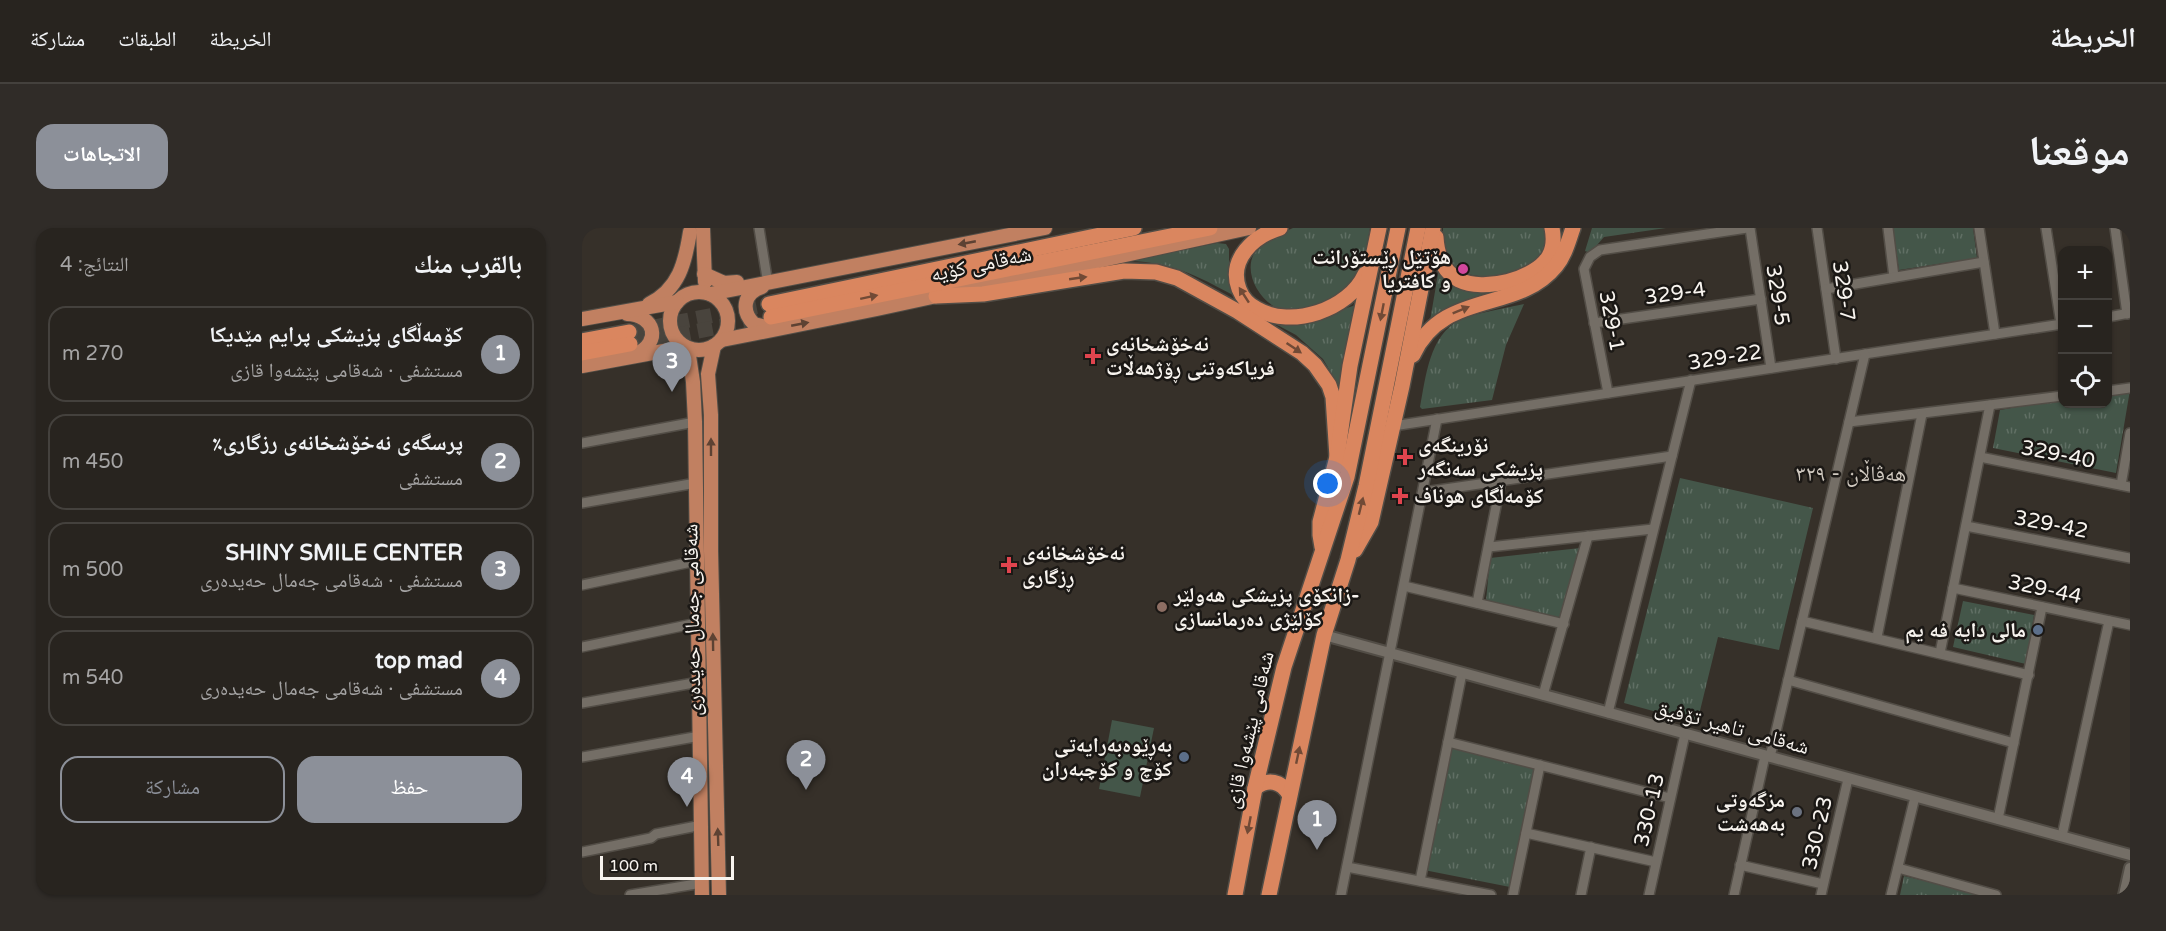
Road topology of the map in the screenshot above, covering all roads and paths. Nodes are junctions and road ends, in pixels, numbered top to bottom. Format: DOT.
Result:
graph roads {
  1 [pos="759,228"];
  2 [pos="1045,228"];
  3 [pos="1134,228"];
  4 [pos="1210,228"];
  5 [pos="1249,228"];
  6 [pos="1280,228"];
  7 [pos="1434,228"];
  8 [pos="1552,228"];
  9 [pos="1573,228"];
  10 [pos="1749,228"];
  11 [pos="1816,228"];
  12 [pos="1888,228"];
  13 [pos="1979,228"];
  14 [pos="2046,228"];
  15 [pos="2115,228"];
  16 [pos="694,229"];
  17 [pos="1020,230"];
  18 [pos="1378,230"];
  19 [pos="1397,231"];
  20 [pos="1417,232"];
  21 [pos="1373,258"];
  22 [pos="1984,262"];
  23 [pos="704,274"];
  24 [pos="1894,278"];
  25 [pos="772,279"];
  26 [pos="1826,289"];
  27 [pos="708,293"];
  28 [pos="936,296"];
  29 [pos="681,298"];
  30 [pos="1761,299"];
  31 [pos="2058,300"];
  32 [pos="642,308"];
  33 [pos="610,314"];
  34 [pos="2129,314"];
  35 [pos="2112,316"];
  36 [pos="771,317"];
  37 [pos="582,319"];
  38 [pos="1594,323"];
  39 [pos="2058,325"];
  40 [pos="744,334"];
  41 [pos="1995,334"];
  42 [pos="582,341"];
  43 [pos="718,343"];
  44 [pos="687,348"];
  45 [pos="582,353"];
  46 [pos="1865,354"];
  47 [pos="622,358"];
  48 [pos="1836,358"];
  49 [pos="582,366"];
  50 [pos="1772,368"];
  51 [pos="1691,380"];
  52 [pos="1402,386"];
  53 [pos="2130,388"];
  54 [pos="2112,390"];
  55 [pos="1608,393"];
  56 [pos="2058,396"];
  57 [pos="693,397"];
  58 [pos="1990,405"];
  59 [pos="1922,414"];
  60 [pos="711,415"];
  61 [pos="1437,419"];
  62 [pos="695,422"];
  63 [pos="1849,422"];
  64 [pos="1393,426"];
  65 [pos="2130,433"];
  66 [pos="582,443"];
  67 [pos="1672,456"];
  68 [pos="1337,457"];
  69 [pos="1980,457"];
  70 [pos="1501,481"];
  71 [pos="696,483"];
  72 [pos="2125,486"];
  73 [pos="1424,492"];
  74 [pos="582,503"];
  75 [pos="1966,526"];
  76 [pos="1653,529"];
  77 [pos="1588,536"];
  78 [pos="1489,547"];
  79 [pos="1323,550"];
  80 [pos="2130,558"];
  81 [pos="1348,560"];
  82 [pos="696,561"];
  83 [pos="582,585"];
  84 [pos="1404,586"];
  85 [pos="1953,588"];
  86 [pos="1477,603"];
  87 [pos="2042,607"];
  88 [pos="1802,621"];
  89 [pos="2109,621"];
  90 [pos="698,623"];
  91 [pos="1564,624"];
  92 [pos="2130,625"];
  93 [pos="1324,635"];
  94 [pos="1877,637"];
  95 [pos="582,646"];
  96 [pos="1940,653"];
  97 [pos="1391,654"];
  98 [pos="713,667"];
  99 [pos="1461,673"];
  100 [pos="698,675"];
  101 [pos="2029,675"];
  102 [pos="1788,680"];
  103 [pos="1543,695"];
  104 [pos="582,703"];
  105 [pos="1608,713"];
  106 [pos="1685,734"];
  107 [pos="700,736"];
  108 [pos="1448,742"];
  109 [pos="2014,743"];
  110 [pos="1768,756"];
  111 [pos="582,757"];
  112 [pos="1540,765"];
  113 [pos="1848,778"];
  114 [pos="1255,788"];
  115 [pos="1289,794"];
  116 [pos="1915,797"];
  117 [pos="1670,798"];
  118 [pos="1998,819"];
  119 [pos="702,825"];
  120 [pos="1526,833"];
  121 [pos="2062,836"];
  122 [pos="1591,847"];
  123 [pos="582,850"];
  124 [pos="2130,855"];
  125 [pos="1656,862"];
  126 [pos="1740,865"];
  127 [pos="1347,867"];
  128 [pos="1898,868"];
  129 [pos="2130,868"];
  130 [pos="1420,881"];
  131 [pos="1823,884"];
  132 [pos="702,889"];
  133 [pos="1986,894"];
  134 [pos="630,895"];
  135 [pos="719,895"];
  136 [pos="1235,895"];
  137 [pos="1269,895"];
  138 [pos="1341,895"];
  139 [pos="1491,895"];
  140 [pos="1513,895"];
  141 [pos="1581,895"];
  142 [pos="1649,895"];
  143 [pos="1734,895"];
  144 [pos="1821,895"];
  145 [pos="1892,895"];
  146 [pos="1996,895"];
  147 [pos="2124,895"];
  1 -- 25 [label="street"];
  2 -- 17 [label="main road, شەقامی کۆیە"];
  3 -- 36 [label="highway, شەقامی کۆیە"];
  36 -- 4 [label="highway, شەقامی کۆیە, one-way"];
  5 -- 28 [label="main road, شەقامی کۆیە"];
  21 -- 6 [label="highway, one-way"];
  7 -- 8 [label="highway"];
  7 -- 52 [label="highway"];
  52 -- 9 [label="highway, one-way"];
  10 -- 30 [label="street, 329-5"];
  10 -- 38 [label="street, 329-1"];
  11 -- 26 [label="street, 329-7"];
  12 -- 24 [label="street"];
  13 -- 22 [label="street"];
  14 -- 31 [label="street"];
  15 -- 34 [label="street"];
  16 -- 23 [label="main road"];
  16 -- 29 [label="main road"];
  16 -- 32 [label="main road"];
  17 -- 25 [label="main road, شەقامی کۆیە, one-way"];
  18 -- 21 [label="highway"];
  19 -- 79 [label="highway, شەقامی پێشەوا قازی, one-way"];
  81 -- 20 [label="highway, one-way"];
  21 -- 68 [label="highway"];
  22 -- 24 [label="street"];
  22 -- 41 [label="street"];
  23 -- 25 [label="main road"];
  23 -- 27 [label="main road"];
  24 -- 26 [label="street"];
  25 -- 27 [label="main road, شەقامی کۆیە"];
  25 -- 36 [label="main road"];
  26 -- 48 [label="street, 329-7"];
  27 -- 29 [label="main road, شەقامی کۆیە"];
  27 -- 43 [label="main road"];
  36 -- 28 [label="main road, شەقامی کۆیە, one-way"];
  28 -- 68 [label="highway, one-way"];
  29 -- 32 [label="main road, شەقامی کۆیە"];
  29 -- 44 [label="main road"];
  30 -- 38 [label="street, 329-4"];
  30 -- 50 [label="street, 329-5"];
  32 -- 33 [label="main road, شەقامی کۆیە"];
  33 -- 37 [label="main road, شەقامی کۆیە"];
  33 -- 47 [label="main road"];
  34 -- 35 [label="street"];
  36 -- 40 [label="main road, شەقامی کۆیە"];
  38 -- 55 [label="street, 329-1"];
  39 -- 41 [label="street, 329-22"];
  40 -- 43 [label="main road, شەقامی کۆیە"];
  40 -- 60 [label="main road"];
  41 -- 46 [label="street, 329-22"];
  42 -- 45 [label="highway"];
  43 -- 44 [label="main road, شەقامی کۆیە"];
  43 -- 60 [label="main road, شەقامی جەمال حەیدەری"];
  44 -- 47 [label="main road, شەقامی کۆیە"];
  44 -- 57 [label="main road, شەقامی جەمال حەیدەری"];
  46 -- 48 [label="street, 329-22"];
  46 -- 63 [label="street"];
  47 -- 49 [label="main road, شەقامی کۆیە"];
  47 -- 57 [label="main road"];
  48 -- 50 [label="street, 329-22"];
  50 -- 51 [label="street, 329-22"];
  51 -- 55 [label="street, 329-22"];
  51 -- 67 [label="street"];
  52 -- 64 [label="highway"];
  53 -- 54 [label="street"];
  55 -- 61 [label="street, 329-22"];
  56 -- 58 [label="street"];
  57 -- 62 [label="main road, شەقامی جەمال حەیدەری"];
  58 -- 59 [label="street"];
  58 -- 69 [label="street"];
  59 -- 63 [label="street"];
  59 -- 94 [label="street"];
  98 -- 60 [label="main road, شەقامی جەمال حەیدەری, one-way"];
  61 -- 64 [label="street, 329-22"];
  61 -- 73 [label="street"];
  62 -- 66 [label="street"];
  62 -- 71 [label="main road, شەقامی جەمال حەیدەری"];
  63 -- 88 [label="street"];
  64 -- 81 [label="highway"];
  65 -- 72 [label="street"];
  67 -- 70 [label="street"];
  67 -- 76 [label="street"];
  68 -- 79 [label="highway"];
  69 -- 72 [label="street, 329-40"];
  69 -- 75 [label="street"];
  70 -- 73 [label="street"];
  70 -- 78 [label="street"];
  71 -- 74 [label="street"];
  71 -- 82 [label="main road, شەقامی جەمال حەیدەری"];
  73 -- 84 [label="street"];
  75 -- 80 [label="street, 329-42"];
  75 -- 85 [label="street"];
  76 -- 77 [label="street"];
  76 -- 105 [label="street"];
  77 -- 78 [label="street"];
  77 -- 91 [label="street"];
  78 -- 86 [label="street"];
  79 -- 114 [label="highway, شەقامی پێشەوا قازی"];
  81 -- 93 [label="highway"];
  82 -- 83 [label="street"];
  82 -- 90 [label="main road, شەقامی جەمال حەیدەری"];
  84 -- 86 [label="street"];
  84 -- 97 [label="street"];
  85 -- 87 [label="street, 329-44"];
  85 -- 96 [label="street"];
  86 -- 91 [label="street"];
  87 -- 89 [label="street, 329-44"];
  87 -- 101 [label="street"];
  88 -- 94 [label="street"];
  88 -- 102 [label="street"];
  89 -- 92 [label="street, 329-44"];
  89 -- 121 [label="street"];
  90 -- 95 [label="street"];
  90 -- 100 [label="main road, شەقامی جەمال حەیدەری"];
  91 -- 103 [label="street"];
  93 -- 97 [label="street, شەقامی تاهیر تۆفیق"];
  115 -- 93 [label="highway, one-way"];
  94 -- 96 [label="street"];
  96 -- 101 [label="street"];
  97 -- 99 [label="street, شەقامی تاهیر تۆفیق"];
  97 -- 127 [label="street"];
  98 -- 100 [label="main road"];
  135 -- 98 [label="main road, شەقامی جەمال حەیدەری, one-way"];
  99 -- 103 [label="street, شەقامی تاهیر تۆفیق"];
  99 -- 108 [label="street"];
  100 -- 104 [label="street"];
  100 -- 107 [label="main road, شەقامی جەمال حەیدەری"];
  101 -- 109 [label="street"];
  102 -- 109 [label="street"];
  102 -- 110 [label="street"];
  103 -- 105 [label="street, شەقامی تاهیر تۆفیق"];
  105 -- 106 [label="street, شەقامی تاهیر تۆفیق"];
  106 -- 110 [label="street, شەقامی تاهیر تۆفیق"];
  106 -- 117 [label="street, 330-13"];
  107 -- 111 [label="street"];
  107 -- 119 [label="main road, شەقامی جەمال حەیدەری"];
  108 -- 112 [label="street"];
  108 -- 130 [label="street"];
  109 -- 118 [label="street"];
  110 -- 113 [label="street, شەقامی تاهیر تۆفیق"];
  110 -- 126 [label="street"];
  112 -- 117 [label="street"];
  112 -- 120 [label="street"];
  113 -- 116 [label="street, شەقامی تاهیر تۆفیق"];
  113 -- 131 [label="street, 330-23"];
  114 -- 115 [label="highway"];
  114 -- 136 [label="highway, شەقامی پێشەوا قازی, one-way"];
  115 -- 137 [label="highway"];
  116 -- 118 [label="street, شەقامی تاهیر تۆفیق"];
  116 -- 128 [label="street"];
  117 -- 125 [label="street, 330-13"];
  118 -- 121 [label="street, شەقامی تاهیر تۆفیق"];
  119 -- 123 [label="street"];
  119 -- 132 [label="main road, شەقامی جەمال حەیدەری"];
  120 -- 122 [label="street"];
  120 -- 140 [label="street"];
  121 -- 124 [label="street, شەقامی تاهیر تۆفیق"];
  122 -- 125 [label="street"];
  122 -- 141 [label="street"];
  125 -- 142 [label="street, 330-13"];
  126 -- 131 [label="street"];
  126 -- 143 [label="street"];
  127 -- 130 [label="street"];
  127 -- 138 [label="street"];
  128 -- 133 [label="street"];
  128 -- 145 [label="street"];
  129 -- 147 [label="street"];
  130 -- 139 [label="street"];
  131 -- 144 [label="street, 330-23"];
  132 -- 134 [label="street"];
  133 -- 146 [label="street"];
}
